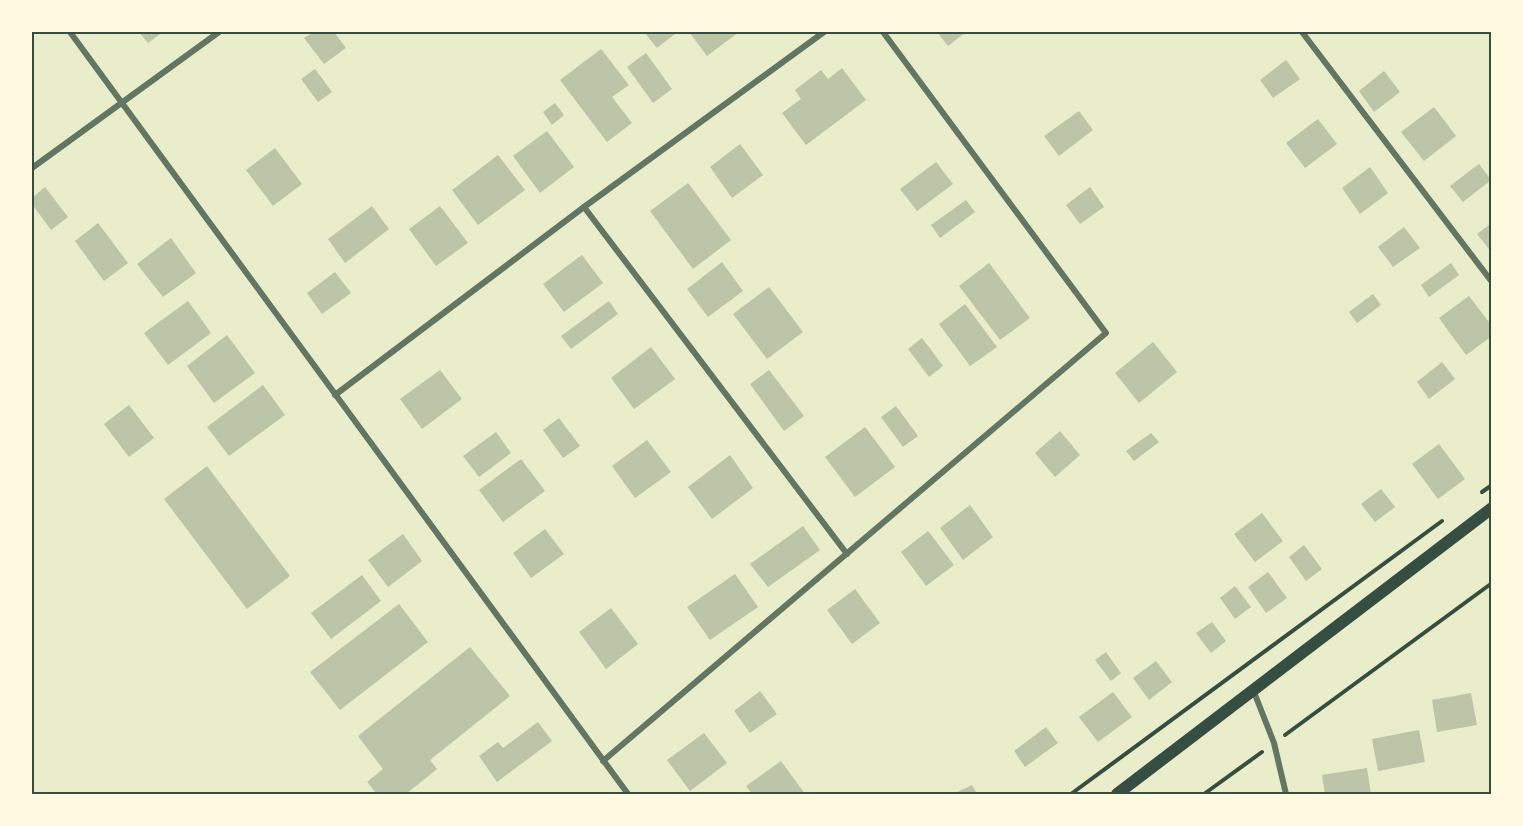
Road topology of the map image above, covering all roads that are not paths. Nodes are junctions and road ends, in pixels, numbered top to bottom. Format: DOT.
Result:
graph roads {
  1 [pos="70,32"];
  2 [pos="219,32"];
  3 [pos="824,32"];
  4 [pos="883,32"];
  5 [pos="1302,32"];
  6 [pos="123,102"];
  7 [pos="32,168"];
  8 [pos="584,207"];
  9 [pos="1491,282"];
  10 [pos="335,395"];
  11 [pos="1491,508"];
  12 [pos="847,554"];
  13 [pos="1254,692"];
  14 [pos="603,761"];
  15 [pos="628,795"];
  16 [pos="1117,795"];
  17 [pos="1286,795"];
  1 -- 6 [label="street"];
  2 -- 6 [label="street"];
  3 -- 8 [label="street"];
  4 -- 12 [label="street"];
  5 -- 9 [label="street"];
  6 -- 7 [label="street"];
  6 -- 10 [label="street"];
  8 -- 10 [label="street"];
  8 -- 12 [label="street"];
  10 -- 14 [label="street"];
  11 -- 13 [label="main road"];
  12 -- 14 [label="street"];
  13 -- 16 [label="main road"];
  13 -- 17 [label="street"];
  14 -- 15 [label="street"];
}
